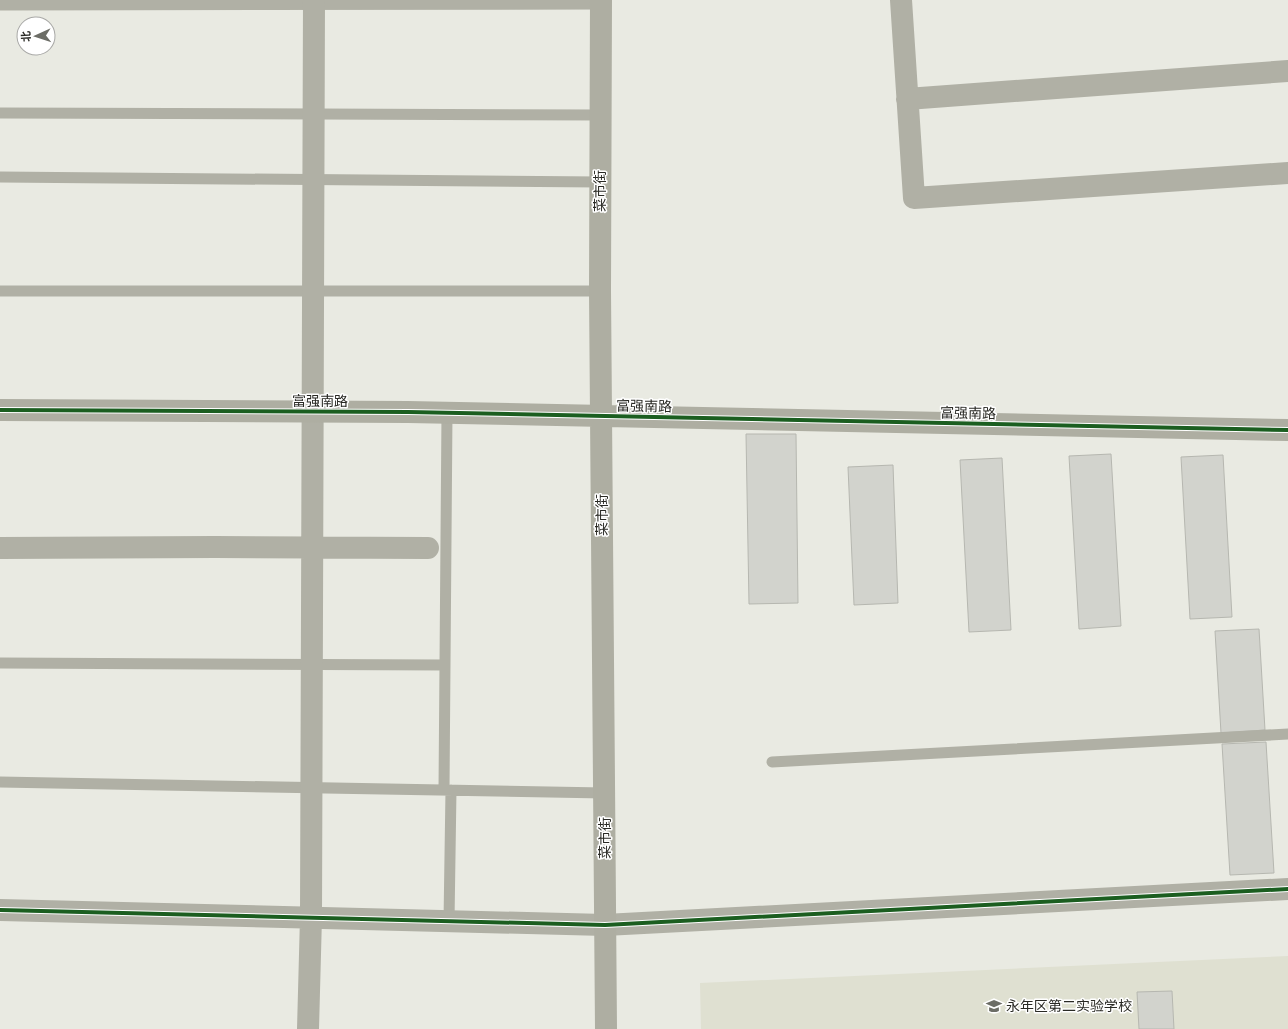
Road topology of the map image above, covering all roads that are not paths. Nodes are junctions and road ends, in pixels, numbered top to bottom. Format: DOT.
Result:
graph roads {
  1 [pos="901,0"];
  2 [pos="314,2"];
  3 [pos="601,2"];
  4 [pos="0,4"];
  5 [pos="1288,71"];
  6 [pos="907,98"];
  7 [pos="0,113"];
  8 [pos="314,114"];
  9 [pos="600,115"];
  10 [pos="1288,174"];
  11 [pos="0,177"];
  12 [pos="314,180"];
  13 [pos="600,182"];
  14 [pos="0,291"];
  15 [pos="313,291"];
  16 [pos="600,291"];
  17 [pos="0,410"];
  18 [pos="312,412"];
  19 [pos="447,413"];
  20 [pos="601,416"];
  21 [pos="1288,430"];
  22 [pos="0,548"];
  23 [pos="312,548"];
  24 [pos="428,548"];
  25 [pos="0,663"];
  26 [pos="312,664"];
  27 [pos="445,665"];
  28 [pos="1288,734"];
  29 [pos="772,762"];
  30 [pos="0,782"];
  31 [pos="311,787"];
  32 [pos="447,790"];
  33 [pos="604,793"];
  34 [pos="1288,889"];
  35 [pos="0,910"];
  36 [pos="311,917"];
  37 [pos="449,921"];
  38 [pos="605,925"];
  39 [pos="308,1029"];
  40 [pos="606,1029"];
  1 -- 6 [label="street"];
  2 -- 3 [label="lane"];
  2 -- 4 [label="lane"];
  2 -- 8 [label="street"];
  3 -- 9 [label="street, 菜市街"];
  5 -- 6 [label="street"];
  6 -- 10 [label="street"];
  7 -- 8 [label="lane"];
  8 -- 9 [label="lane"];
  8 -- 12 [label="street"];
  9 -- 13 [label="street, 菜市街"];
  11 -- 12 [label="lane"];
  12 -- 13 [label="lane"];
  12 -- 15 [label="street"];
  13 -- 16 [label="street, 菜市街"];
  14 -- 15 [label="lane"];
  15 -- 16 [label="lane"];
  15 -- 18 [label="street"];
  16 -- 20 [label="street, 菜市街"];
  17 -- 18 [label="street, 富强南路"];
  18 -- 19 [label="street, 富强南路"];
  18 -- 23 [label="street"];
  19 -- 20 [label="street, 富强南路"];
  19 -- 27 [label="lane"];
  20 -- 21 [label="street, 富强南路"];
  20 -- 33 [label="street, 菜市街"];
  22 -- 23 [label="street"];
  23 -- 24 [label="street"];
  23 -- 26 [label="street"];
  25 -- 26 [label="lane"];
  26 -- 27 [label="lane"];
  26 -- 31 [label="street"];
  27 -- 32 [label="lane"];
  28 -- 29 [label="lane"];
  30 -- 31 [label="lane"];
  31 -- 32 [label="lane"];
  31 -- 36 [label="street"];
  32 -- 33 [label="lane"];
  32 -- 37 [label="lane"];
  33 -- 38 [label="street, 菜市街"];
  34 -- 38 [label="street"];
  35 -- 36 [label="street"];
  36 -- 37 [label="street"];
  36 -- 39 [label="street"];
  37 -- 38 [label="street"];
  38 -- 40 [label="street, 菜市街"];
}
